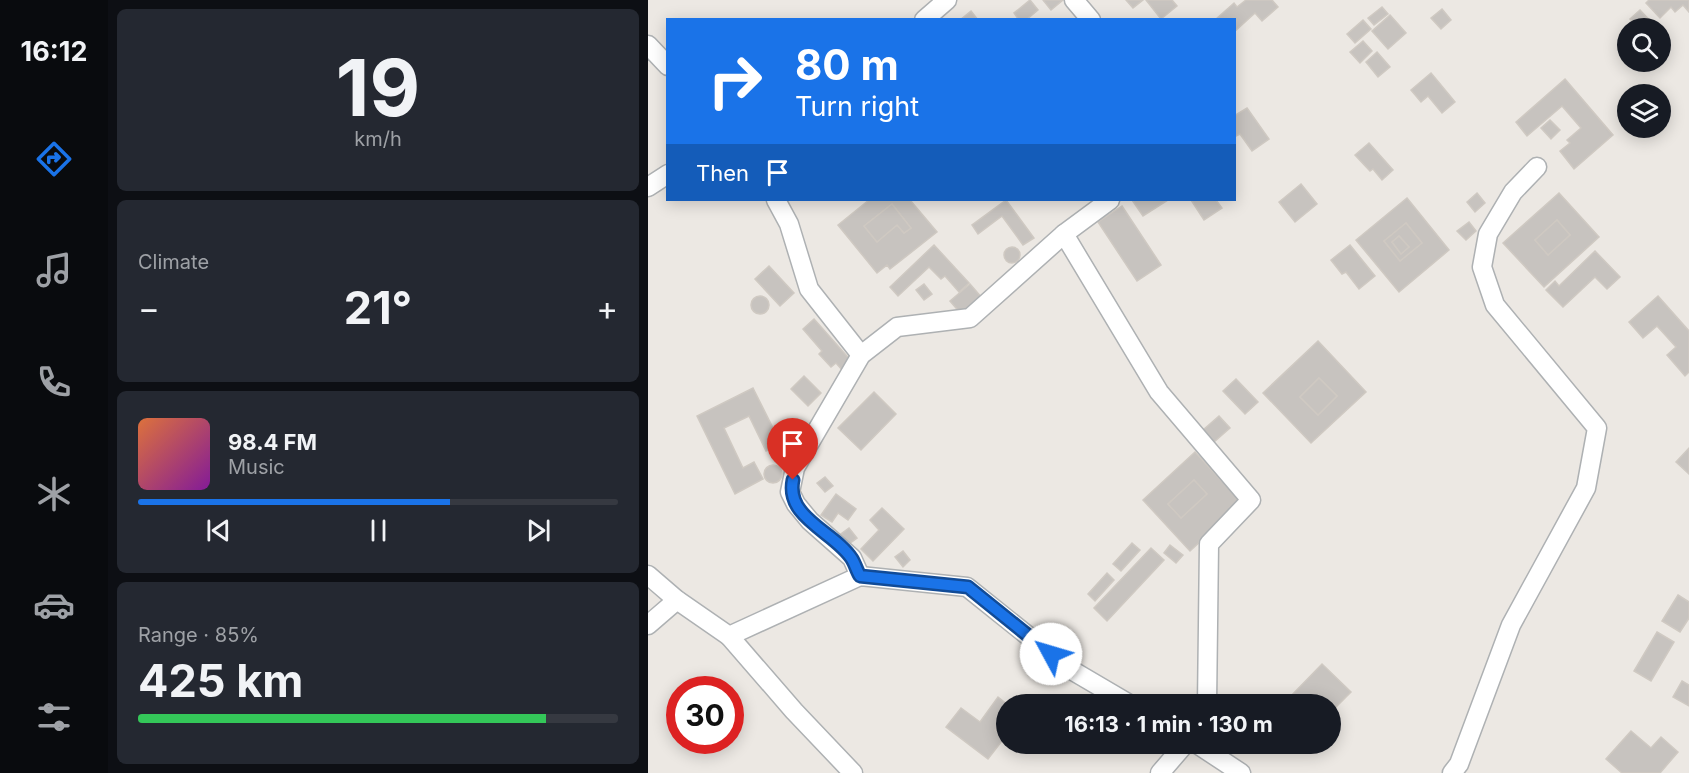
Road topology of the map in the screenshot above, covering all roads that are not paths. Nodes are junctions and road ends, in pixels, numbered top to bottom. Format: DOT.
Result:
graph roads {
  1 [pos="946,0"];
  2 [pos="1074,0"];
  3 [pos="926,18"];
  4 [pos="1089,18"];
  5 [pos="648,45"];
  6 [pos="666,64"];
  7 [pos="1537,167"];
  8 [pos="666,175"];
  9 [pos="648,187"];
  10 [pos="777,201"];
  11 [pos="1109,201"];
  12 [pos="1064,234"];
  13 [pos="861,355"];
  14 [pos="648,574"];
  15 [pos="860,576"];
  16 [pos="677,600"];
  17 [pos="648,624"];
  18 [pos="729,636"];
  19 [pos="1112,694"];
  20 [pos="1207,694"];
  21 [pos="1176,754"];
  22 [pos="1212,754"];
  23 [pos="853,773"];
  24 [pos="1160,773"];
  25 [pos="1241,773"];
  26 [pos="1452,773"];
  1 -- 3 [label="street"];
  2 -- 4 [label="street"];
  5 -- 6 [label="street"];
  7 -- 26 [label="street"];
  8 -- 9 [label="street"];
  10 -- 13 [label="street"];
  11 -- 12 [label="street"];
  12 -- 13 [label="street"];
  12 -- 20 [label="street"];
  13 -- 15 [label="street"];
  14 -- 16 [label="street"];
  15 -- 18 [label="street"];
  15 -- 19 [label="street"];
  16 -- 17 [label="street"];
  16 -- 18 [label="street"];
  18 -- 23 [label="street"];
  21 -- 24 [label="street"];
  22 -- 25 [label="street"];
}
